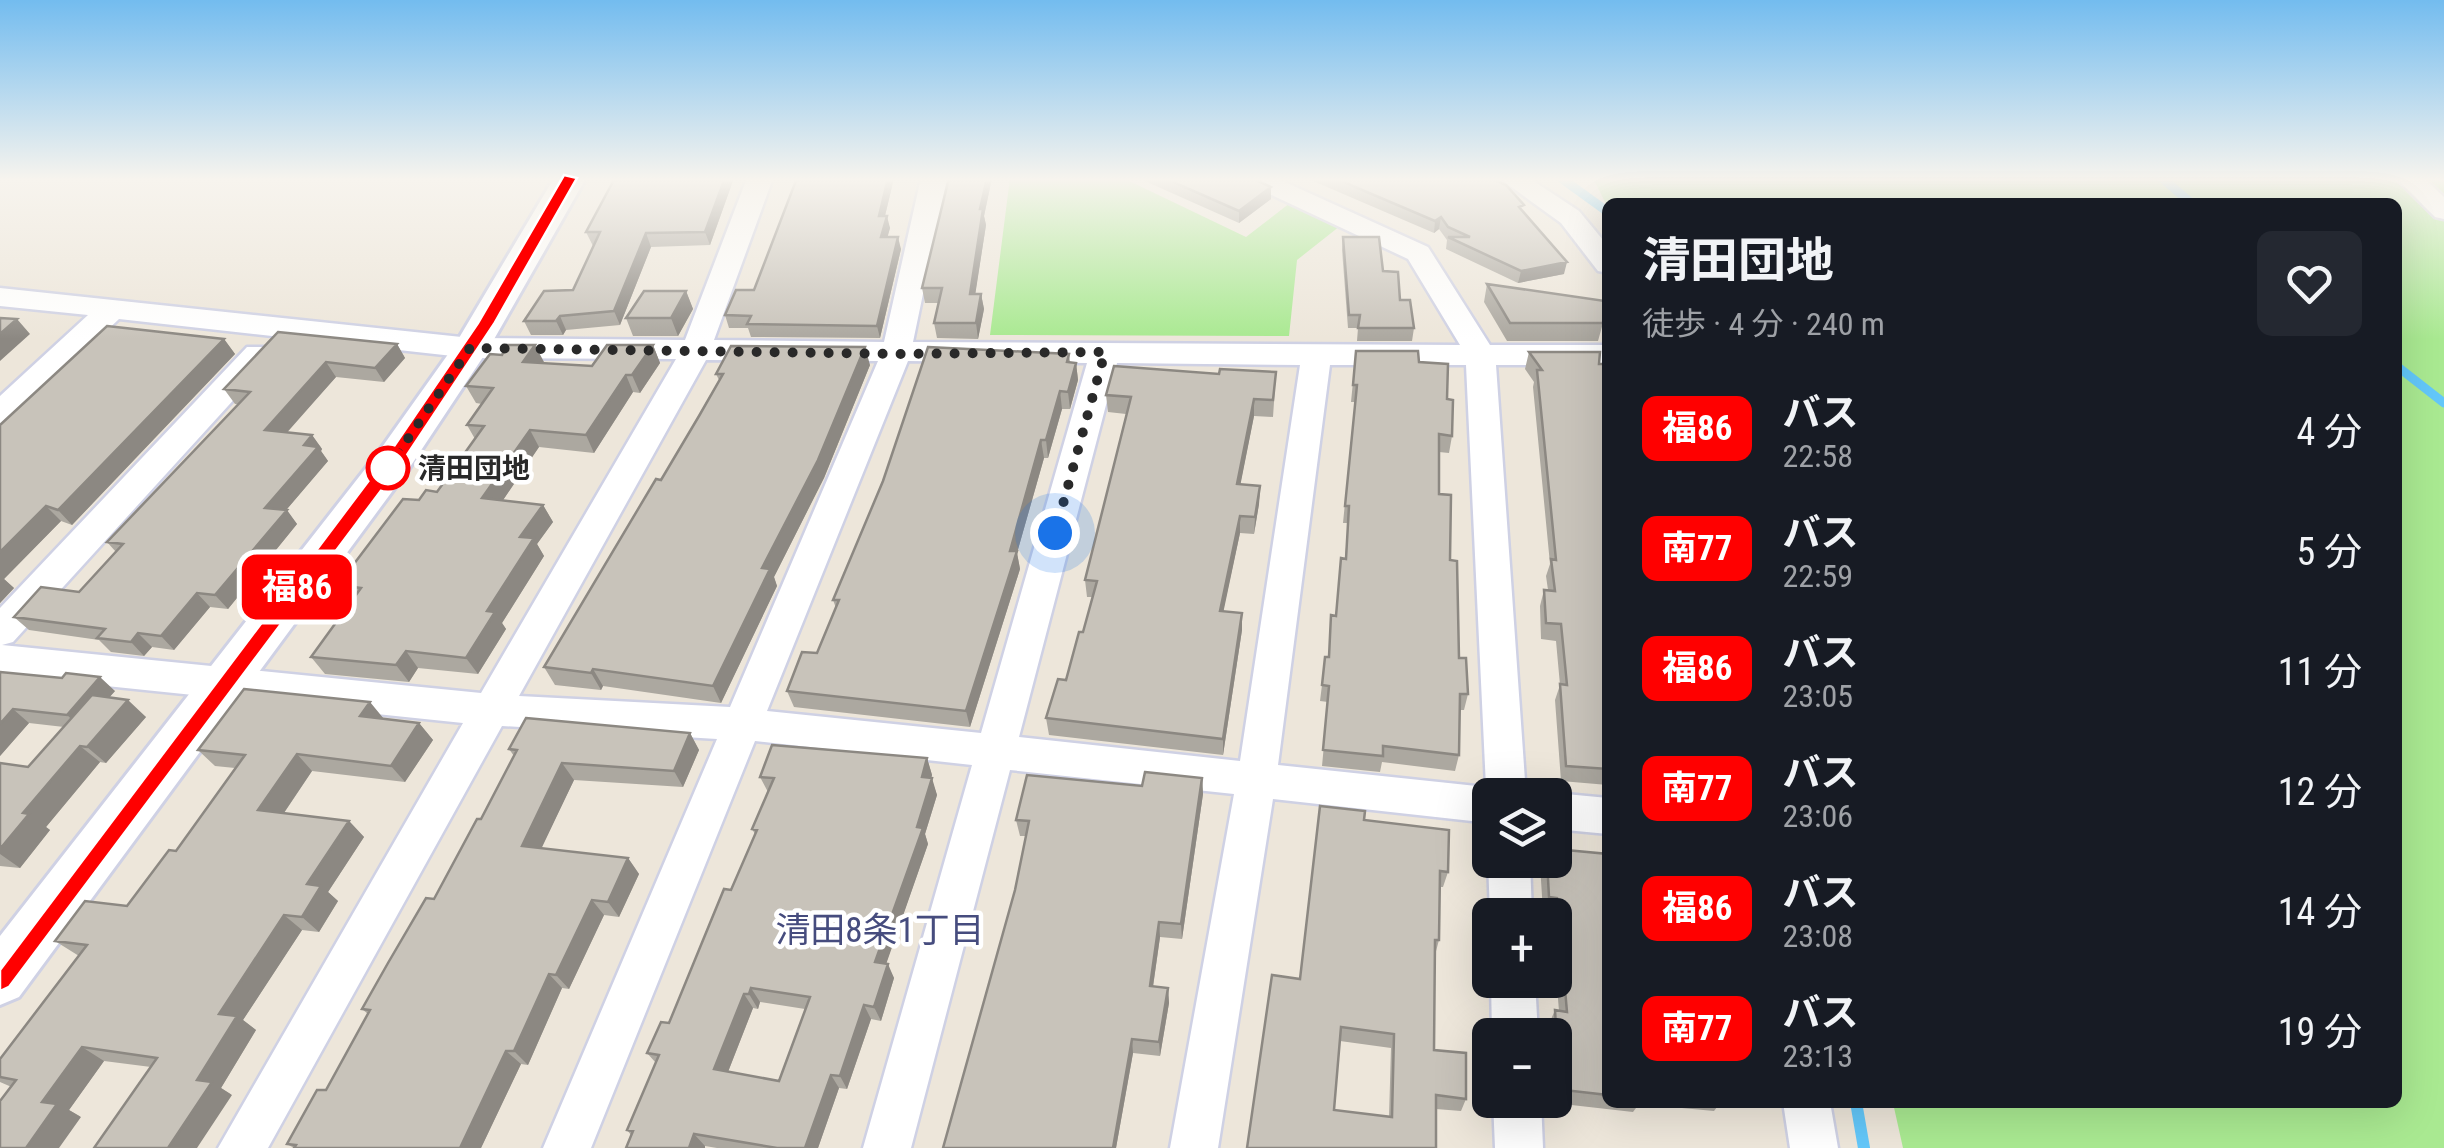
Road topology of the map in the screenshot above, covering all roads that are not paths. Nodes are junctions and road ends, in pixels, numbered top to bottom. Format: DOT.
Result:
graph roads {
  1 [pos="538,232"];
  2 [pos="740,232"];
  3 [pos="922,232"];
  4 [pos="1373,232"];
  5 [pos="1581,232"];
  6 [pos="1602,258"];
  7 [pos="0,296"];
  8 [pos="113,308"];
  9 [pos="283,327"];
  10 [pos="470,348"];
  11 [pos="695,352"];
  12 [pos="1105,352"];
  13 [pos="896,354"];
  14 [pos="1480,354"];
  15 [pos="1602,355"];
  16 [pos="1316,356"];
  17 [pos="0,414"];
  18 [pos="0,632"];
  19 [pos="0,660"];
  20 [pos="222,684"];
  21 [pos="491,710"];
  22 [pos="742,724"];
  23 [pos="995,752"];
  24 [pos="1257,777"];
  25 [pos="1505,778"];
  26 [pos="1472,803"];
  27 [pos="1572,813"];
  28 [pos="1602,815"];
  29 [pos="0,979"];
  30 [pos="1807,1108"];
  31 [pos="1518,1118"];
  32 [pos="242,1148"];
  33 [pos="567,1148"];
  34 [pos="887,1148"];
  35 [pos="1194,1148"];
  36 [pos="1519,1148"];
  37 [pos="1814,1148"];
  1 -- 10 [label="street"];
  2 -- 11 [label="street"];
  3 -- 13 [label="street"];
  4 -- 14 [label="street"];
  5 -- 6 [label="street"];
  7 -- 8 [label="street"];
  8 -- 9 [label="street"];
  8 -- 17 [label="street"];
  9 -- 10 [label="street"];
  9 -- 18 [label="street"];
  10 -- 11 [label="street"];
  10 -- 20 [label="street"];
  11 -- 13 [label="street"];
  11 -- 21 [label="street"];
  12 -- 13 [label="street"];
  12 -- 16 [label="street"];
  12 -- 23 [label="street"];
  13 -- 22 [label="street"];
  14 -- 15 [label="street"];
  14 -- 16 [label="street"];
  14 -- 25 [label="street"];
  16 -- 24 [label="street"];
  19 -- 20 [label="street"];
  20 -- 21 [label="street"];
  20 -- 29 [label="street"];
  21 -- 22 [label="street"];
  21 -- 32 [label="street"];
  22 -- 23 [label="street"];
  22 -- 33 [label="street"];
  23 -- 24 [label="street"];
  23 -- 34 [label="street"];
  24 -- 26 [label="street"];
  24 -- 35 [label="street"];
  27 -- 28 [label="street"];
  30 -- 37 [label="street"];
  31 -- 36 [label="street"];
}
